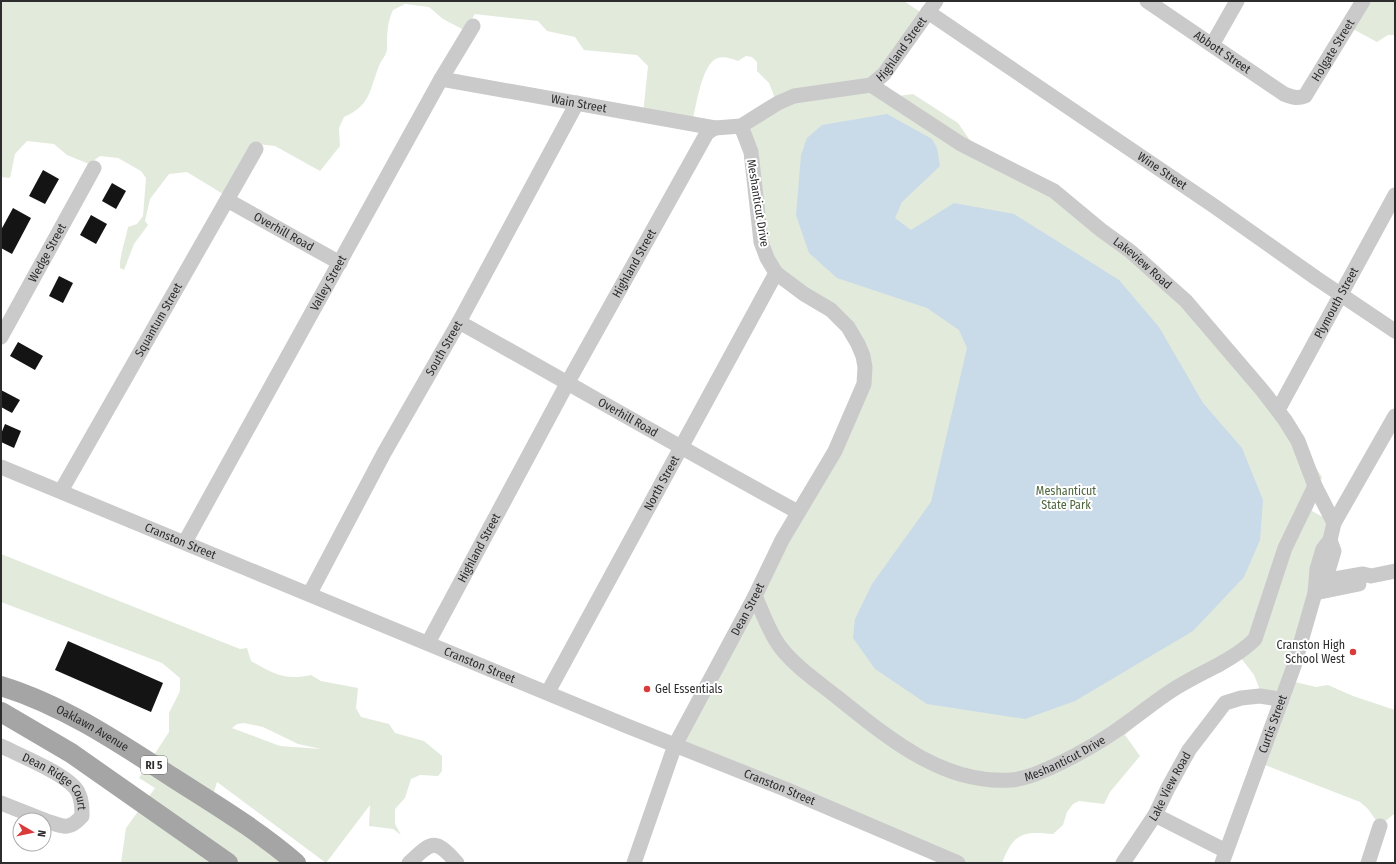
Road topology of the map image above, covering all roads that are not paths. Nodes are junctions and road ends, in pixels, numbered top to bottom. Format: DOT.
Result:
graph roads {
  1 [pos="1147,1"];
  2 [pos="1237,1"];
  3 [pos="1363,1"];
  4 [pos="932,6"];
  5 [pos="473,26"];
  6 [pos="1212,45"];
  7 [pos="441,80"];
  8 [pos="871,85"];
  9 [pos="1300,98"];
  10 [pos="577,103"];
  11 [pos="740,126"];
  12 [pos="715,128"];
  13 [pos="256,150"];
  14 [pos="94,168"];
  15 [pos="1395,195"];
  16 [pos="227,200"];
  17 [pos="340,262"];
  18 [pos="776,273"];
  19 [pos="1341,296"];
  20 [pos="459,322"];
  21 [pos="1395,331"];
  22 [pos="1,337"];
  23 [pos="864,360"];
  24 [pos="568,382"];
  25 [pos="1278,410"];
  26 [pos="1395,416"];
  27 [pos="681,448"];
  28 [pos="1,466"];
  29 [pos="1315,486"];
  30 [pos="61,491"];
  31 [pos="798,512"];
  32 [pos="1334,523"];
  33 [pos="186,542"];
  34 [pos="1395,571"];
  35 [pos="1316,588"];
  36 [pos="310,593"];
  37 [pos="755,596"];
  38 [pos="428,643"];
  39 [pos="1,686"];
  40 [pos="548,692"];
  41 [pos="1281,702"];
  42 [pos="1,712"];
  43 [pos="675,745"];
  44 [pos="1,746"];
  45 [pos="1,803"];
  46 [pos="23,812"];
  47 [pos="1155,814"];
  48 [pos="52,824"];
  49 [pos="1380,826"];
  50 [pos="1224,857"];
  51 [pos="228,863"];
  52 [pos="296,863"];
  53 [pos="409,863"];
  54 [pos="457,863"];
  55 [pos="634,863"];
  56 [pos="958,863"];
  57 [pos="1123,863"];
  58 [pos="1368,863"];
  1 -- 6 [label="street, Abbott Street"];
  2 -- 6 [label="street"];
  3 -- 9 [label="street, Holgate Street"];
  4 -- 8 [label="street, Highland Street"];
  4 -- 19 [label="street, Wine Street"];
  5 -- 7 [label="street, Valley Street"];
  6 -- 9 [label="street, Abbott Street"];
  7 -- 10 [label="street, Wain Street"];
  7 -- 17 [label="street, Valley Street"];
  8 -- 11 [label="street, Highland Street"];
  8 -- 25 [label="street, Lakeview Road"];
  10 -- 12 [label="street, Wain Street"];
  10 -- 20 [label="street, South Street"];
  11 -- 12 [label="street, Highland Street"];
  11 -- 18 [label="street, Meshanticut Drive"];
  12 -- 24 [label="street, Highland Street"];
  13 -- 16 [label="street, Squantum Street"];
  14 -- 22 [label="street, Wedge Street"];
  15 -- 19 [label="street, Plymouth Street"];
  16 -- 17 [label="street, Overhill Road"];
  16 -- 30 [label="street, Squantum Street"];
  17 -- 33 [label="street, Valley Street"];
  18 -- 23 [label="street, Meshanticut Drive"];
  18 -- 27 [label="street, North Street"];
  19 -- 21 [label="street, Wine Street"];
  19 -- 25 [label="street, Plymouth Street"];
  20 -- 24 [label="street, Overhill Road"];
  20 -- 36 [label="street, South Street"];
  23 -- 31 [label="street, Dean Street"];
  24 -- 27 [label="street, Overhill Road"];
  24 -- 38 [label="street, Highland Street"];
  25 -- 29 [label="street, Lakeview Road"];
  26 -- 32 [label="street, Curtis Street"];
  27 -- 31 [label="street, Overhill Road"];
  27 -- 40 [label="street, North Street"];
  28 -- 30 [label="street, Cranston Street"];
  29 -- 32 [label="street, Lakeview Road"];
  29 -- 37 [label="street, Meshanticut Drive"];
  30 -- 33 [label="street, Cranston Street"];
  31 -- 37 [label="street, Dean Street"];
  32 -- 35 [label="street, Curtis Street"];
  33 -- 36 [label="street, Cranston Street"];
  34 -- 35 [label="street"];
  35 -- 41 [label="street, Curtis Street"];
  36 -- 38 [label="street, Cranston Street"];
  37 -- 43 [label="street, Dean Street"];
  38 -- 40 [label="street, Cranston Street"];
  39 -- 52 [label="main road, Oaklawn Avenue / RI 5"];
  40 -- 43 [label="street, Cranston Street"];
  41 -- 47 [label="street, Lake View Road"];
  41 -- 50 [label="street, Curtis Street"];
  42 -- 51 [label="main road"];
  43 -- 55 [label="street, Dean Street"];
  43 -- 56 [label="street, Cranston Street"];
  44 -- 48 [label="street, Dean Ridge Court"];
  45 -- 46 [label="street"];
  47 -- 50 [label="street"];
  47 -- 57 [label="street, Lake View Road"];
  49 -- 58 [label="street"];
  53 -- 54 [label="street"];
}
